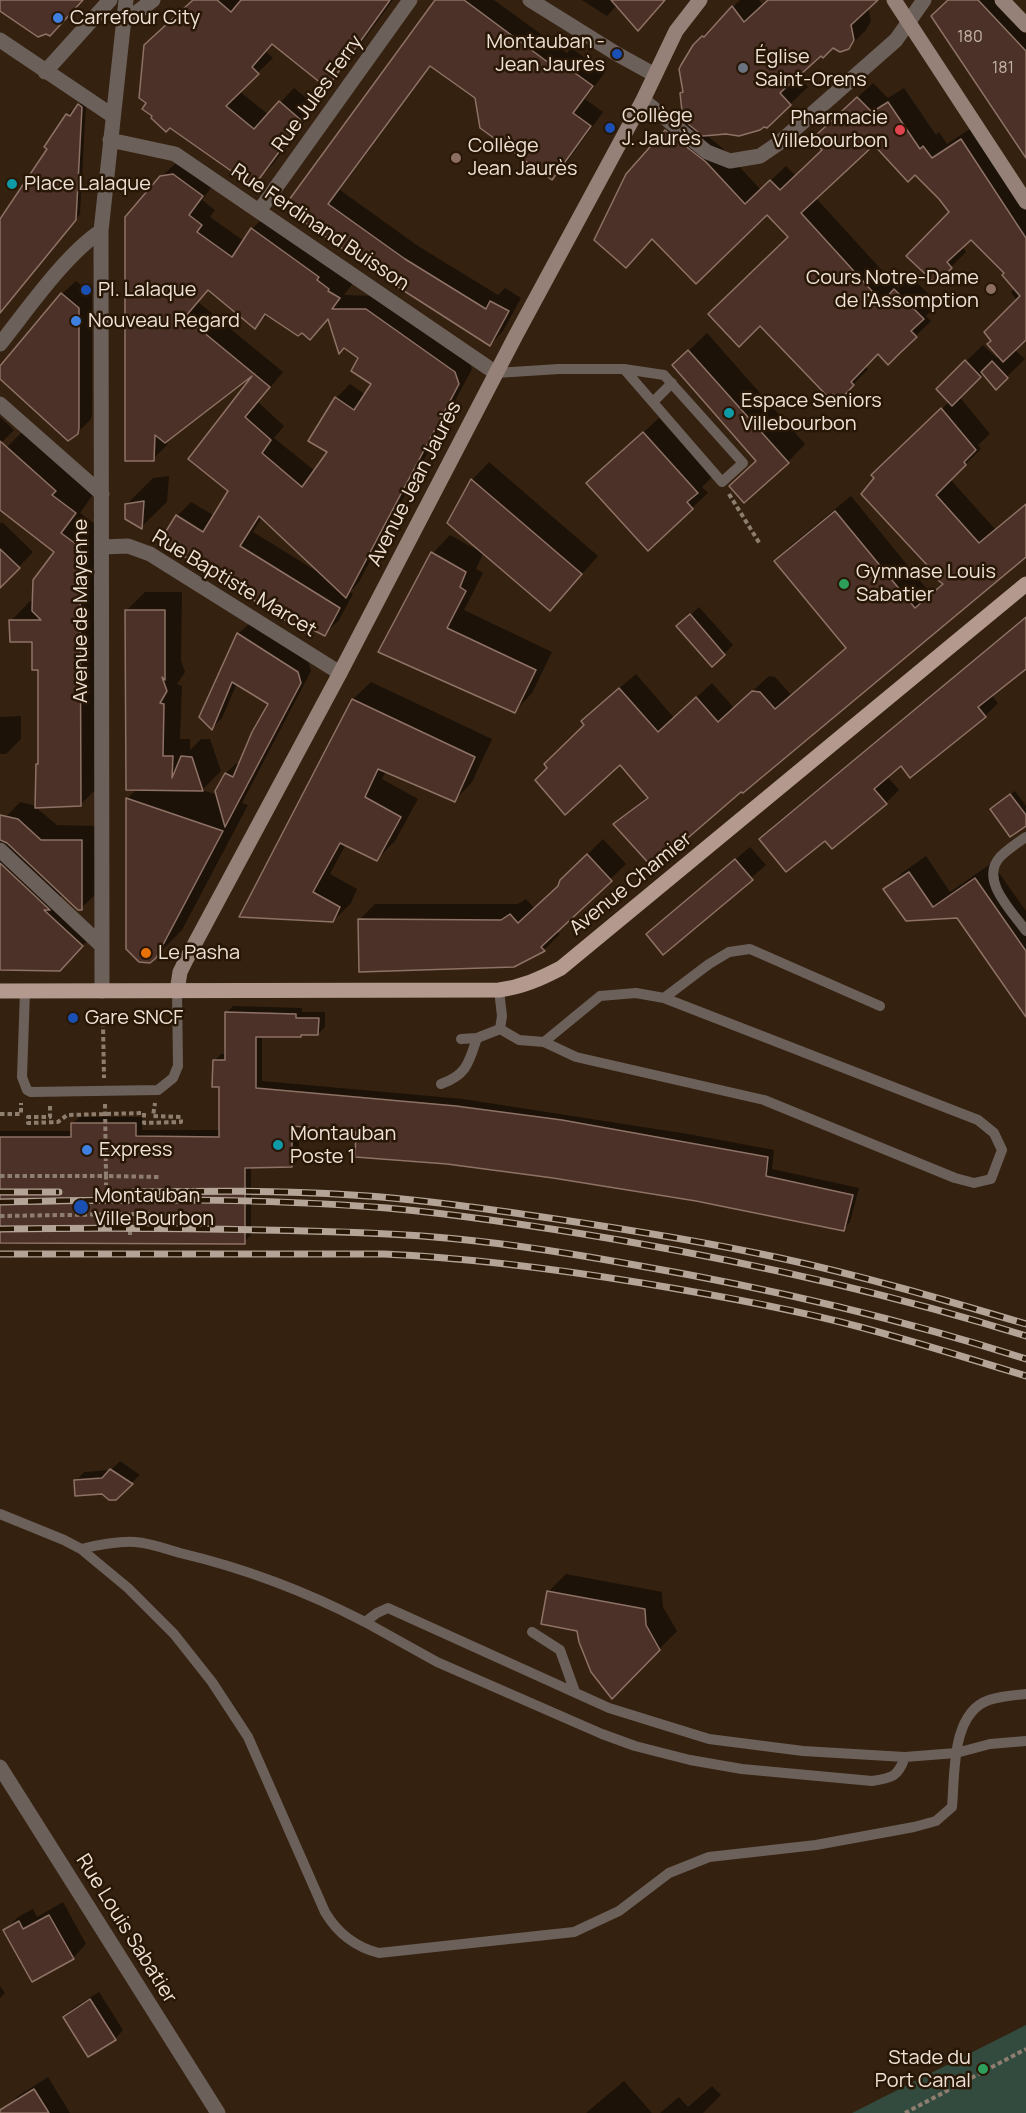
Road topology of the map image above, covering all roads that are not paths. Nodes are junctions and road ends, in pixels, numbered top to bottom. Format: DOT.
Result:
graph roads {
  1 [pos="110,0"];
  2 [pos="126,0"];
  3 [pos="153,0"];
  4 [pos="410,0"];
  5 [pos="530,0"];
  6 [pos="700,0"];
  7 [pos="894,0"];
  8 [pos="924,0"];
  9 [pos="1002,0"];
  10 [pos="907,22"];
  11 [pos="123,23"];
  12 [pos="1026,25"];
  13 [pos="0,40"];
  14 [pos="45,72"];
  15 [pos="655,75"];
  16 [pos="644,100"];
  17 [pos="112,116"];
  18 [pos="110,140"];
  19 [pos="1026,202"];
  20 [pos="259,211"];
  21 [pos="101,231"];
  22 [pos="0,344"];
  23 [pos="624,369"];
  24 [pos="496,373"];
  25 [pos="672,383"];
  26 [pos="653,402"];
  27 [pos="0,404"];
  28 [pos="102,494"];
  29 [pos="102,547"];
  30 [pos="1026,584"];
  31 [pos="340,674"];
  32 [pos="1026,837"];
  33 [pos="0,850"];
  34 [pos="1026,931"];
  35 [pos="101,945"];
  36 [pos="499,990"];
  37 [pos="0,991"];
  38 [pos="25,991"];
  39 [pos="102,991"];
  40 [pos="177,991"];
  41 [pos="664,998"];
  42 [pos="880,1006"];
  43 [pos="500,1029"];
  44 [pos="477,1038"];
  45 [pos="461,1039"];
  46 [pos="544,1042"];
  47 [pos="441,1084"];
  48 [pos="0,1514"];
  49 [pos="81,1549"];
  50 [pos="365,1622"];
  51 [pos="532,1632"];
  52 [pos="575,1692"];
  53 [pos="1026,1694"];
  54 [pos="1026,1741"];
  55 [pos="956,1753"];
  56 [pos="905,1757"];
  57 [pos="0,1767"];
  58 [pos="219,2113"];
  1 -- 14 [label="street"];
  2 -- 11 [label="street"];
  3 -- 11 [label="street"];
  4 -- 20 [label="street, Rue Jules Ferry"];
  5 -- 15 [label="street"];
  6 -- 15 [label="street, Avenue Jean Jaurès"];
  7 -- 10 [label="street"];
  8 -- 10 [label="street"];
  9 -- 12 [label="street"];
  10 -- 16 [label="street"];
  10 -- 19 [label="street"];
  11 -- 17 [label="street"];
  13 -- 14 [label="street"];
  14 -- 17 [label="street"];
  15 -- 16 [label="street, Avenue Jean Jaurès"];
  16 -- 24 [label="street, Avenue Jean Jaurès"];
  17 -- 18 [label="street"];
  18 -- 20 [label="street, Rue Ferdinand Buisson"];
  18 -- 21 [label="street"];
  20 -- 24 [label="street, Rue Ferdinand Buisson"];
  21 -- 22 [label="street"];
  21 -- 28 [label="street, Avenue de Mayenne"];
  23 -- 24 [label="lane"];
  23 -- 25 [label="lane"];
  23 -- 26 [label="lane"];
  24 -- 31 [label="street, Avenue Jean Jaurès"];
  25 -- 26 [label="lane"];
  25 -- 26 [label="lane"];
  27 -- 28 [label="street"];
  28 -- 29 [label="street, Avenue de Mayenne"];
  29 -- 31 [label="street, Rue Baptiste Marcet"];
  29 -- 35 [label="street, Avenue de Mayenne"];
  30 -- 36 [label="main road, Avenue Chamier"];
  31 -- 40 [label="street, Avenue Jean Jaurès"];
  32 -- 34 [label="lane"];
  33 -- 35 [label="street"];
  35 -- 39 [label="street, Avenue de Mayenne"];
  36 -- 40 [label="main road, Avenue Chamier"];
  36 -- 43 [label="lane"];
  37 -- 38 [label="main road, Avenue Chamier"];
  38 -- 39 [label="main road, Avenue Chamier"];
  38 -- 40 [label="lane"];
  39 -- 40 [label="main road, Avenue Chamier"];
  41 -- 42 [label="lane"];
  41 -- 46 [label="lane"];
  41 -- 46 [label="lane"];
  43 -- 44 [label="lane"];
  43 -- 46 [label="lane"];
  44 -- 45 [label="lane"];
  44 -- 47 [label="lane"];
  48 -- 49 [label="lane"];
  49 -- 50 [label="lane"];
  49 -- 55 [label="lane"];
  50 -- 52 [label="lane"];
  50 -- 56 [label="lane"];
  51 -- 52 [label="lane"];
  52 -- 56 [label="lane"];
  53 -- 55 [label="lane"];
  54 -- 55 [label="lane"];
  55 -- 56 [label="lane"];
  57 -- 58 [label="street, Rue Louis Sabatier"];
}
